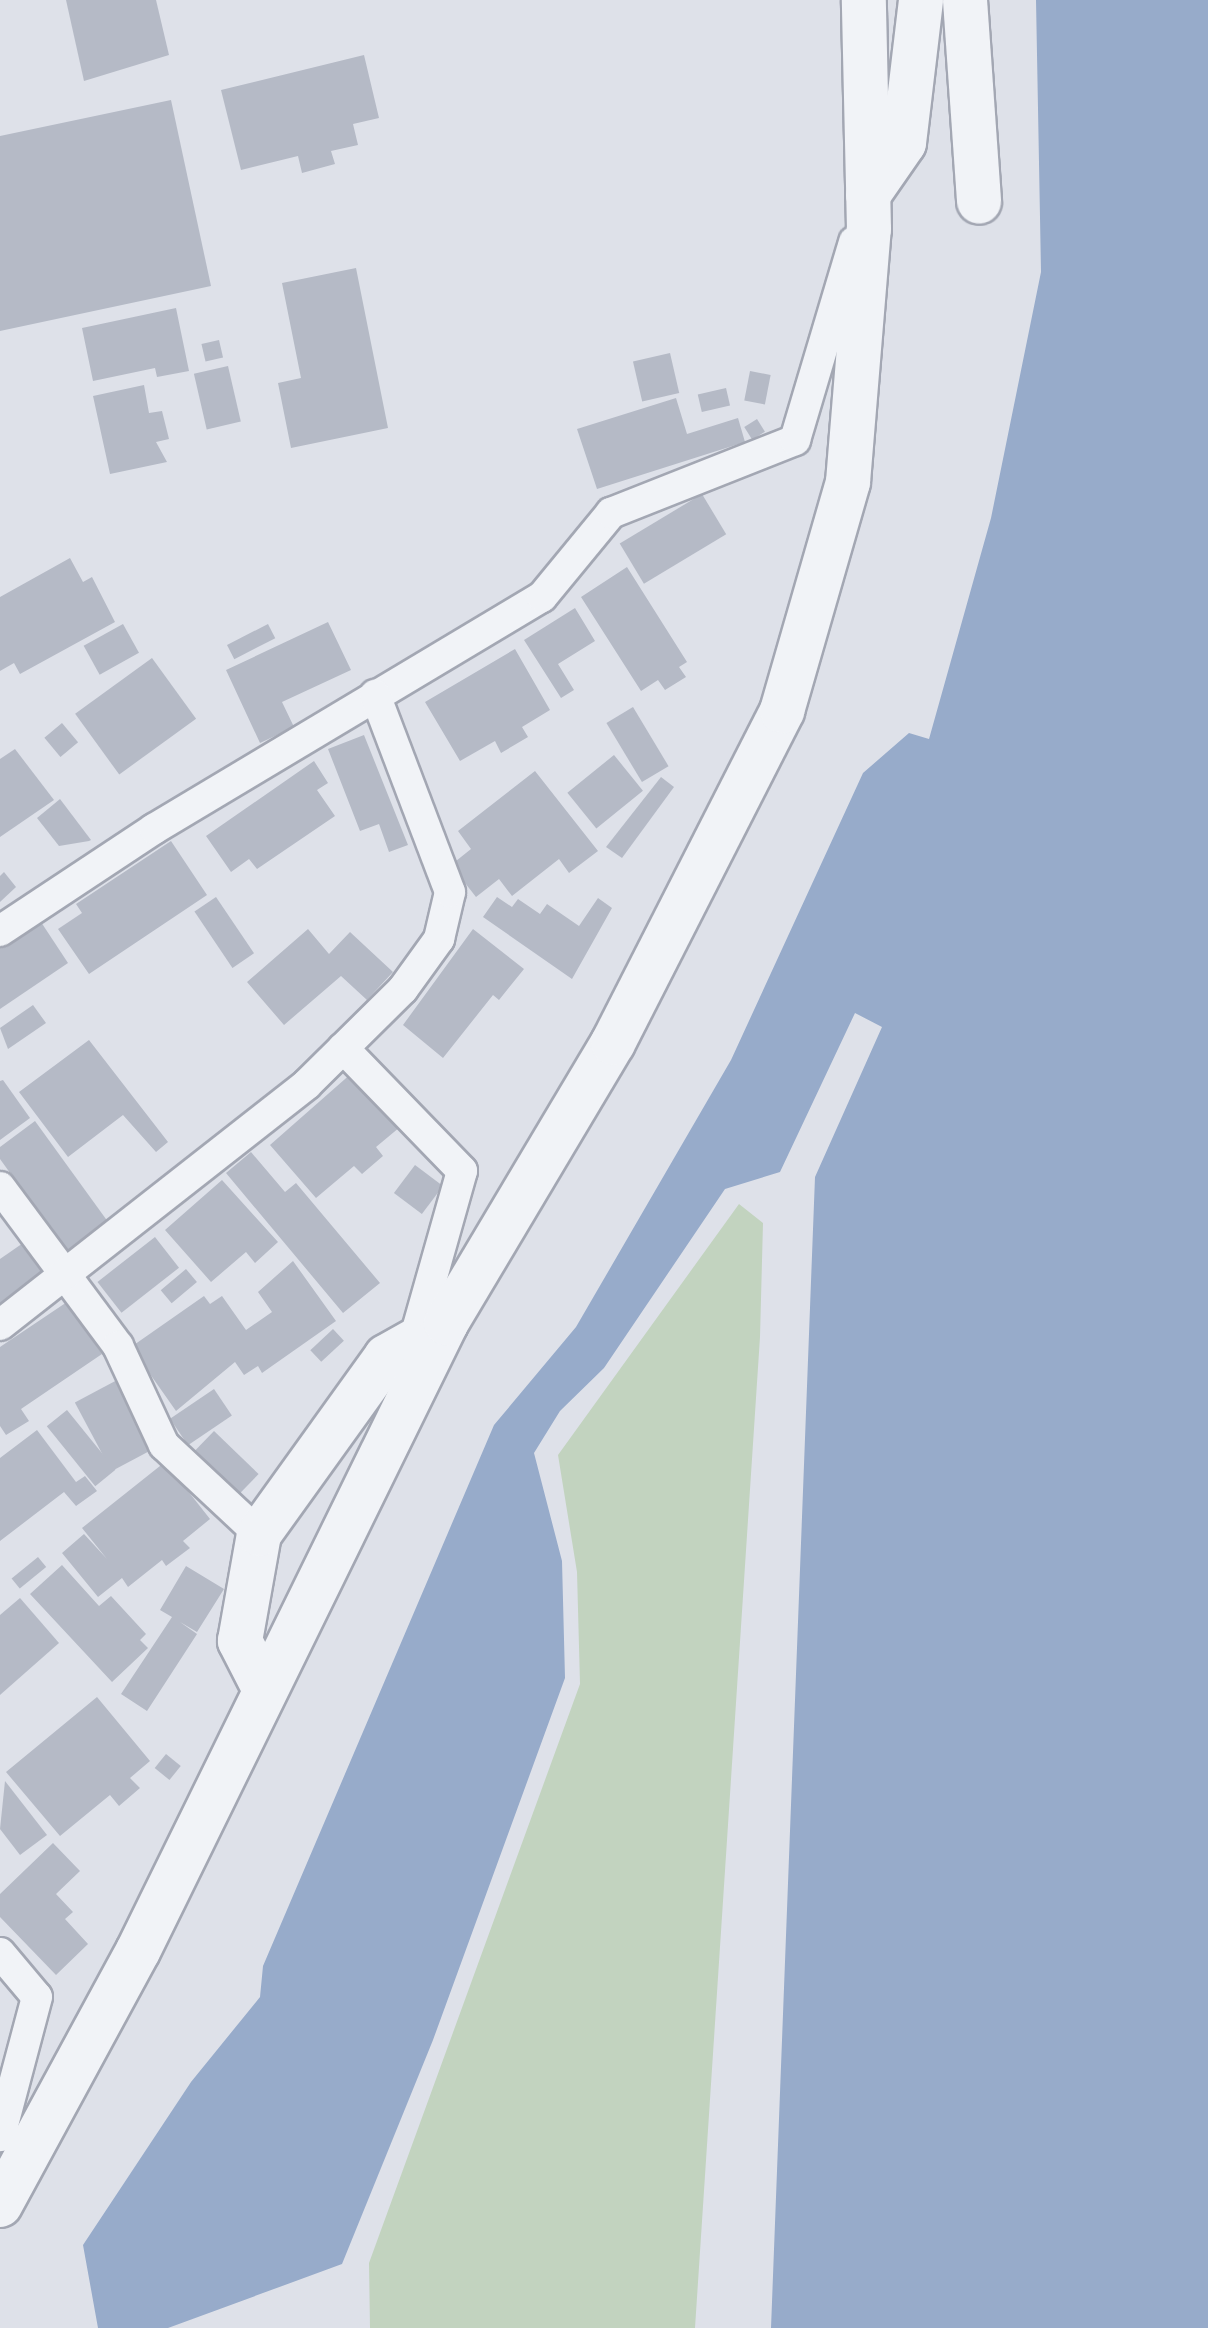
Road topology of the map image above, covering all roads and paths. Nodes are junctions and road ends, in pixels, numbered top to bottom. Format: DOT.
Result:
graph roads {
  1 [pos="864,0"];
  2 [pos="921,0"];
  3 [pos="965,0"];
  4 [pos="868,195"];
  5 [pos="979,202"];
  6 [pos="375,695"];
  7 [pos="0,931"];
  8 [pos="343,1048"];
  9 [pos="0,1187"];
  10 [pos="65,1279"];
  11 [pos="0,1325"];
  12 [pos="430,1332"];
  13 [pos="259,1534"];
  14 [pos="264,1688"];
  15 [pos="0,1953"];
  16 [pos="0,2136"];
  17 [pos="0,2205"];
  1 -- 4 [label="street"];
  2 -- 4 [label="street"];
  3 -- 5 [label="street"];
  4 -- 6 [label="lane"];
  4 -- 12 [label="street"];
  6 -- 7 [label="lane"];
  6 -- 8 [label="lane"];
  8 -- 10 [label="lane"];
  8 -- 12 [label="lane"];
  9 -- 10 [label="lane"];
  10 -- 11 [label="lane"];
  10 -- 13 [label="lane"];
  12 -- 13 [label="street"];
  12 -- 14 [label="street"];
  13 -- 14 [label="street"];
  14 -- 17 [label="street"];
  15 -- 16 [label="lane"];
}
